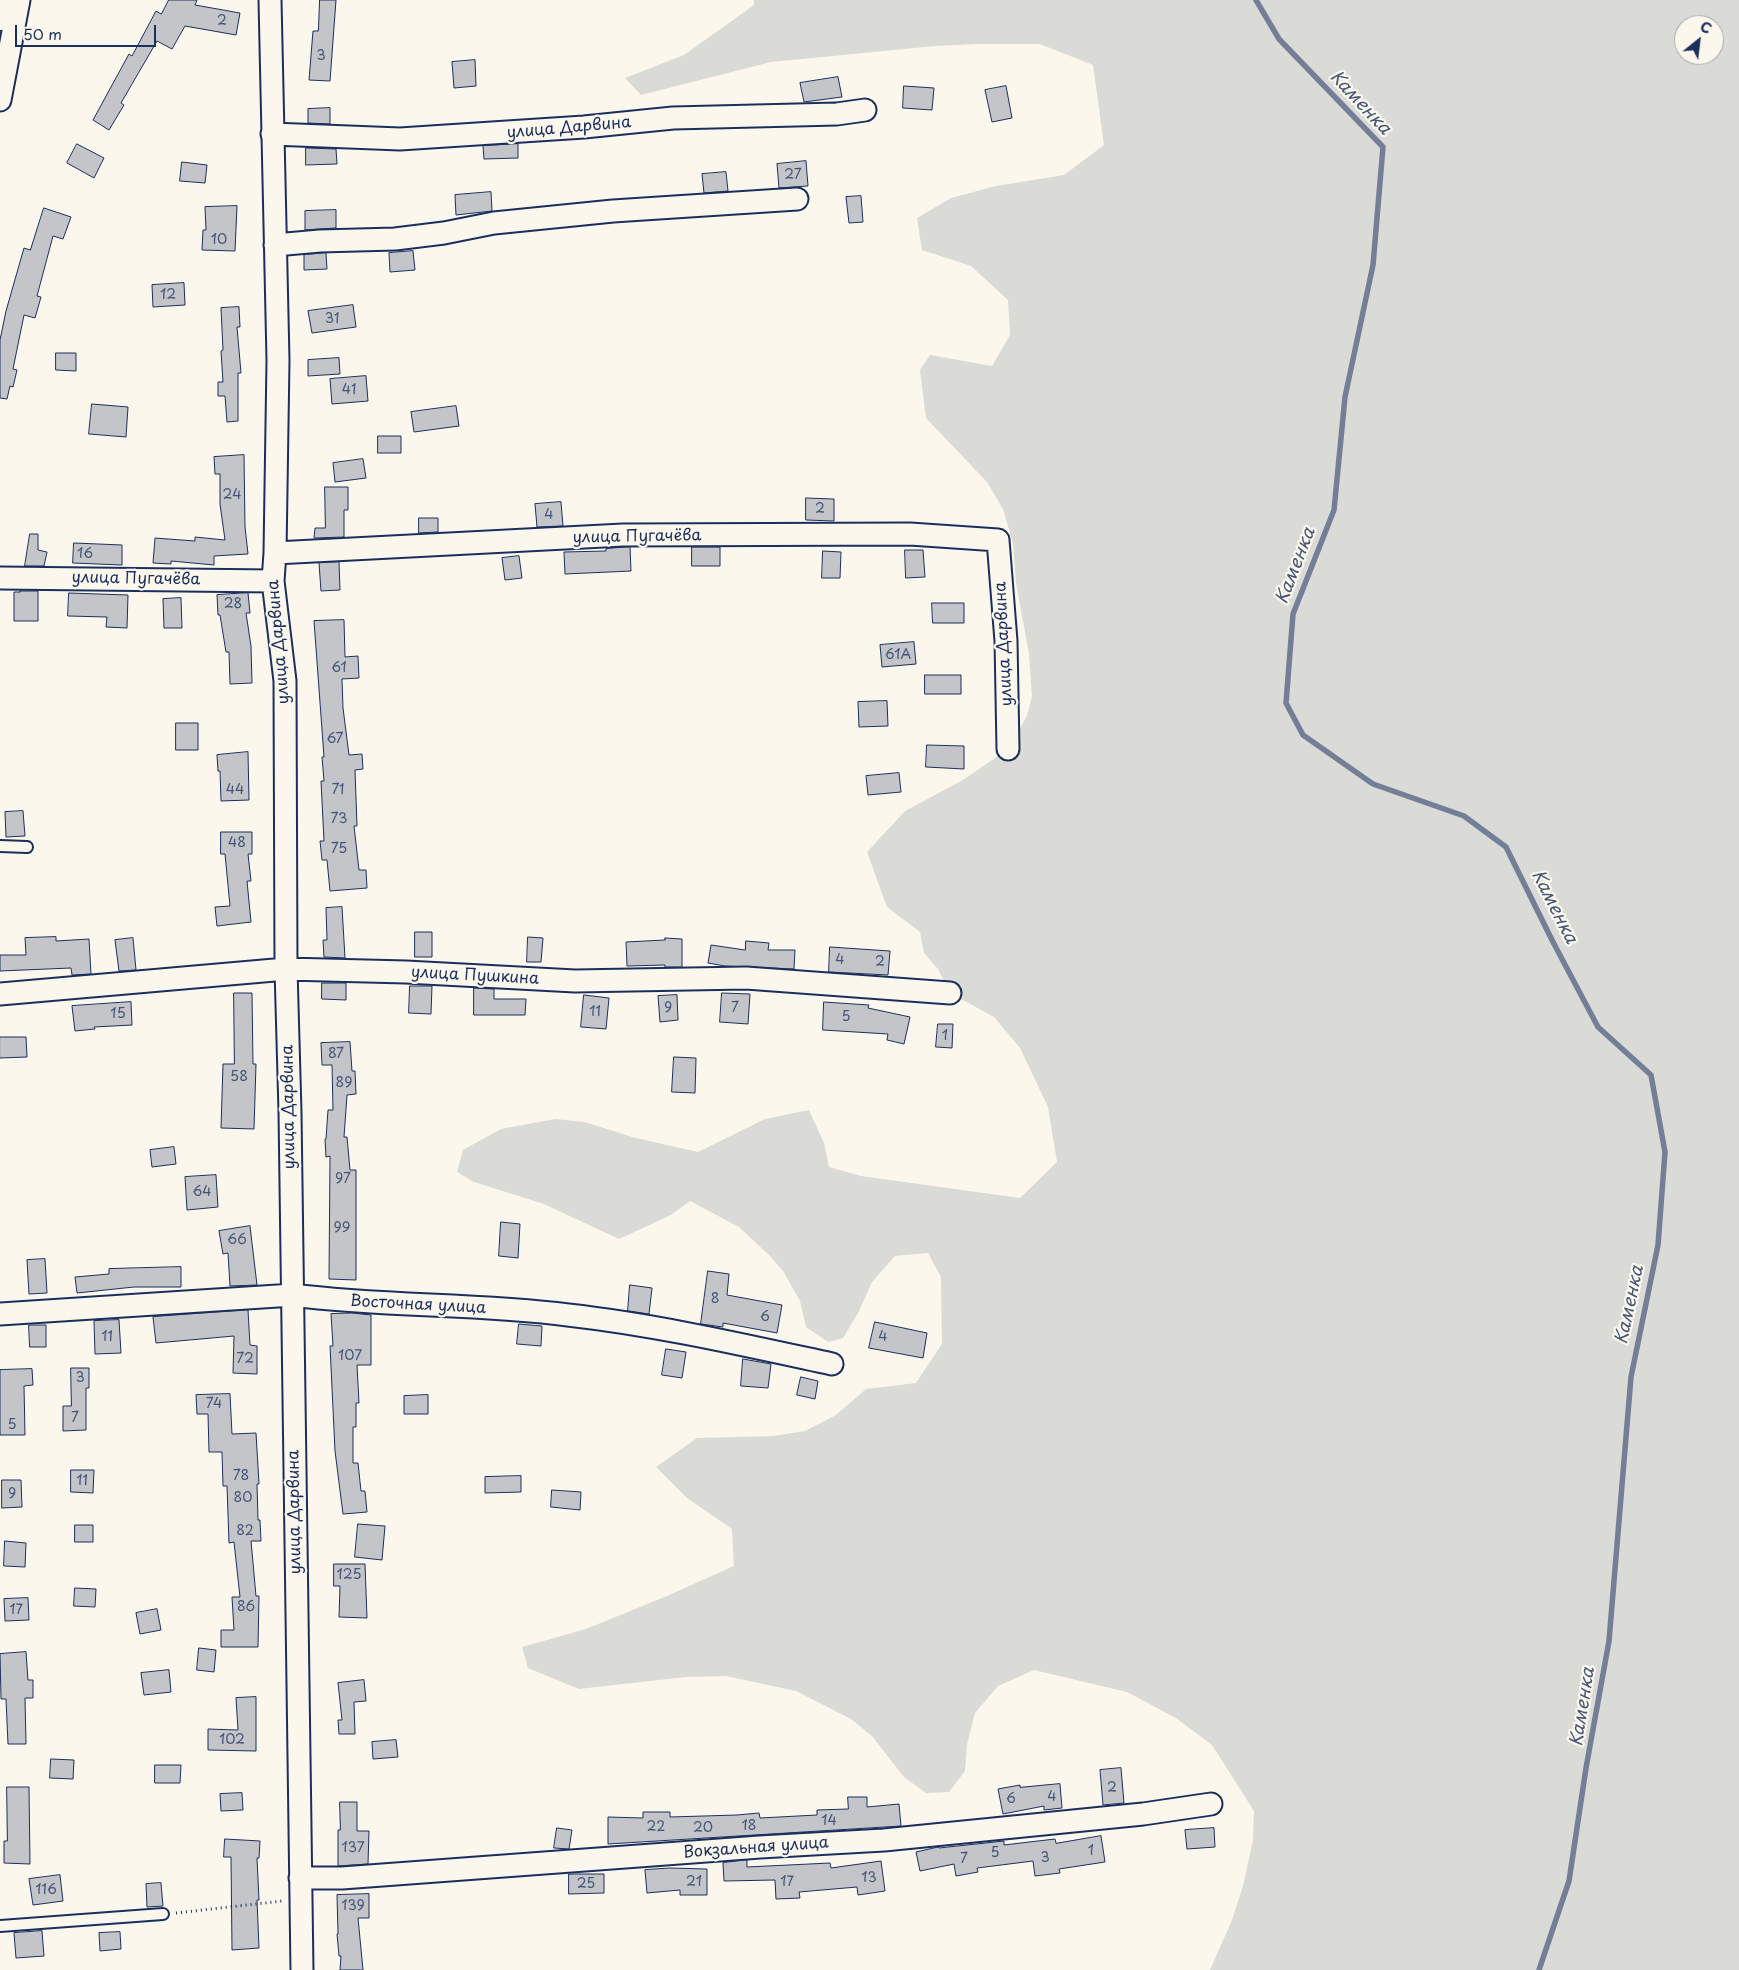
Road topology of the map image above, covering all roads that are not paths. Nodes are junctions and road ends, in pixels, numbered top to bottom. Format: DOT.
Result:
graph roads {
  1 [pos="11,0"];
  2 [pos="19,0"];
  3 [pos="270,0"];
  4 [pos="0,16"];
  5 [pos="0,100"];
  6 [pos="865,110"];
  7 [pos="272,134"];
  8 [pos="797,199"];
  9 [pos="275,245"];
  10 [pos="998,540"];
  11 [pos="275,553"];
  12 [pos="0,578"];
  13 [pos="273,581"];
  14 [pos="1008,749"];
  15 [pos="0,846"];
  16 [pos="27,847"];
  17 [pos="286,969"];
  18 [pos="950,993"];
  19 [pos="0,994"];
  20 [pos="293,1295"];
  21 [pos="0,1314"];
  22 [pos="832,1364"];
  23 [pos="1211,1804"];
  24 [pos="300,1878"];
  25 [pos="163,1914"];
  26 [pos="0,1926"];
  27 [pos="302,1970"];
  1 -- 4 [label="main road"];
  2 -- 5 [label="street"];
  3 -- 7 [label="street, улица Дарвина"];
  6 -- 7 [label="street, улица Дарвина"];
  7 -- 9 [label="street, улица Дарвина"];
  8 -- 9 [label="street"];
  9 -- 11 [label="street, улица Дарвина"];
  10 -- 11 [label="street, улица Пугачёва"];
  10 -- 14 [label="street, улица Дарвина"];
  11 -- 13 [label="street, улица Дарвина"];
  12 -- 13 [label="street, улица Пугачёва"];
  13 -- 17 [label="street, улица Дарвина"];
  15 -- 16 [label="lane"];
  17 -- 18 [label="street, улица Пушкина"];
  17 -- 19 [label="street, улица Пушкина"];
  17 -- 20 [label="street, улица Дарвина"];
  20 -- 21 [label="street, Восточная улица"];
  20 -- 22 [label="street, Восточная улица"];
  20 -- 24 [label="street, улица Дарвина"];
  23 -- 24 [label="street, Вокзальная улица"];
  24 -- 27 [label="street, улица Дарвина"];
  25 -- 26 [label="lane"];
}
